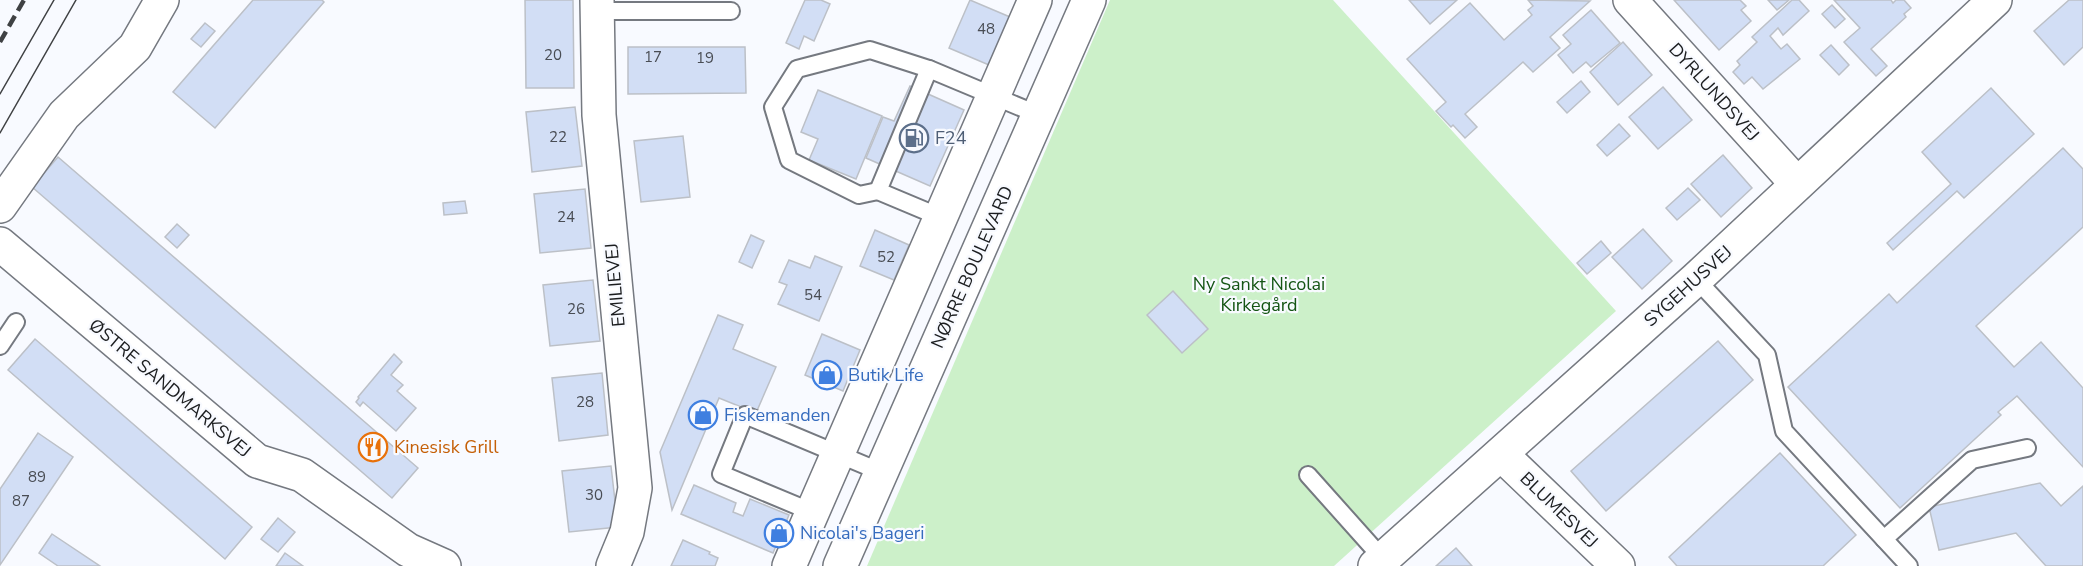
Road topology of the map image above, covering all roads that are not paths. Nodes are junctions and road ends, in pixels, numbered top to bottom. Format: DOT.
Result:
graph roads {
  1 [pos="162,0"];
  2 [pos="1035,0"];
  3 [pos="1089,0"];
  4 [pos="1630,0"];
  5 [pos="1995,0"];
  6 [pos="597,5"];
  7 [pos="731,11"];
  8 [pos="930,69"];
  9 [pos="993,96"];
  10 [pos="1038,115"];
  11 [pos="1797,184"];
  12 [pos="878,191"];
  13 [pos="0,206"];
  14 [pos="940,217"];
  15 [pos="0,244"];
  16 [pos="1696,279"];
  17 [pos="16,322"];
  18 [pos="0,346"];
  19 [pos="2027,448"];
  20 [pos="838,454"];
  21 [pos="1501,454"];
  22 [pos="881,472"];
  23 [pos="1308,475"];
  24 [pos="812,512"];
  25 [pos="1884,539"];
  26 [pos="402,558"];
  27 [pos="1379,563"];
  28 [pos="444,566"];
  29 [pos="613,566"];
  30 [pos="789,566"];
  31 [pos="840,566"];
  32 [pos="1618,566"];
  33 [pos="1909,566"];
  1 -- 13 [label="street"];
  2 -- 9 [label="street"];
  3 -- 10 [label="street, NØRRE BOULEVARD"];
  4 -- 11 [label="street, DYRLUNDSVEJ"];
  5 -- 11 [label="street, SYGEHUSVEJ"];
  6 -- 7 [label="lane"];
  6 -- 29 [label="street, EMILIEVEJ"];
  8 -- 9 [label="lane"];
  8 -- 12 [label="lane"];
  8 -- 12 [label="lane"];
  9 -- 10 [label="lane"];
  9 -- 14 [label="street"];
  10 -- 22 [label="street, NØRRE BOULEVARD"];
  11 -- 16 [label="street, SYGEHUSVEJ"];
  12 -- 14 [label="lane"];
  14 -- 20 [label="street"];
  15 -- 26 [label="street, ØSTRE SANDMARKSVEJ"];
  16 -- 21 [label="street, SYGEHUSVEJ"];
  16 -- 25 [label="lane"];
  17 -- 18 [label="lane"];
  19 -- 25 [label="lane"];
  20 -- 22 [label="lane"];
  20 -- 24 [label="street"];
  20 -- 24 [label="lane"];
  21 -- 27 [label="street, SYGEHUSVEJ"];
  21 -- 32 [label="street, BLUMESVEJ"];
  22 -- 31 [label="street, NØRRE BOULEVARD"];
  23 -- 27 [label="lane"];
  24 -- 30 [label="street"];
  25 -- 33 [label="lane"];
  26 -- 28 [label="street, ØSTRE SANDMARKSVEJ"];
}
